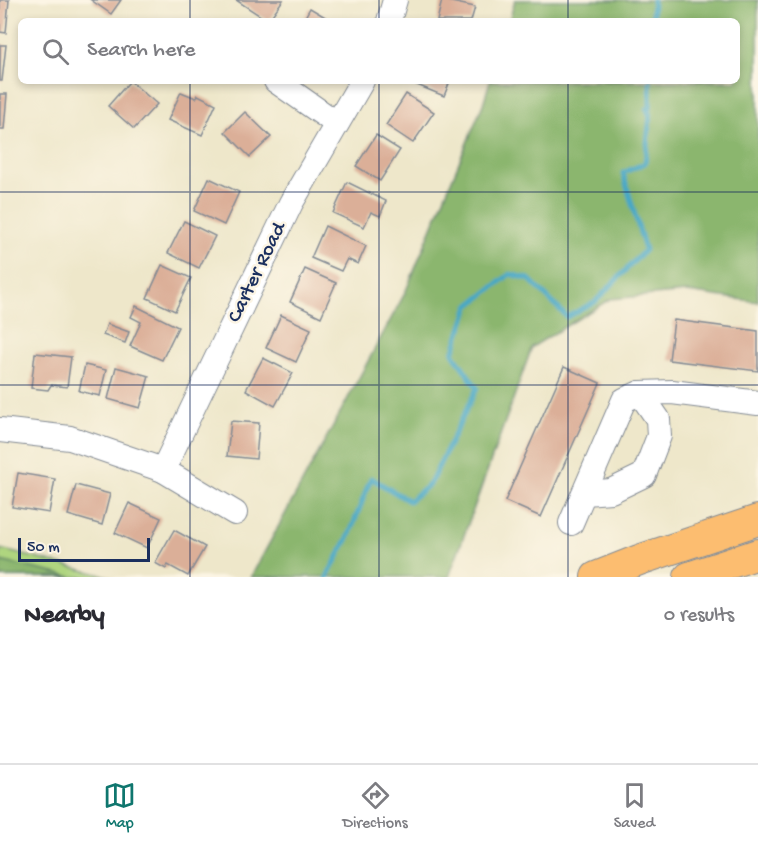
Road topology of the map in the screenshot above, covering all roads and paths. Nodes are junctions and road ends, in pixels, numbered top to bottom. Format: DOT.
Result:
graph roads {
  1 [pos="395,0"];
  2 [pos="390,18"];
  3 [pos="280,84"];
  4 [pos="360,84"];
  5 [pos="336,123"];
  6 [pos="640,393"];
  7 [pos="758,403"];
  8 [pos="0,430"];
  9 [pos="163,470"];
  10 [pos="585,493"];
  11 [pos="235,513"];
  12 [pos="758,520"];
  13 [pos="571,523"];
  14 [pos="758,554"];
  15 [pos="596,577"];
  16 [pos="689,577"];
  1 -- 2 [label="street"];
  3 -- 5 [label="street"];
  4 -- 5 [label="street, Carter Road"];
  5 -- 9 [label="street, Carter Road"];
  6 -- 7 [label="street"];
  6 -- 10 [label="street"];
  6 -- 10 [label="street"];
  8 -- 9 [label="street"];
  9 -- 11 [label="street"];
  10 -- 13 [label="street"];
  12 -- 15 [label="main road"];
  14 -- 16 [label="main road"];
}
